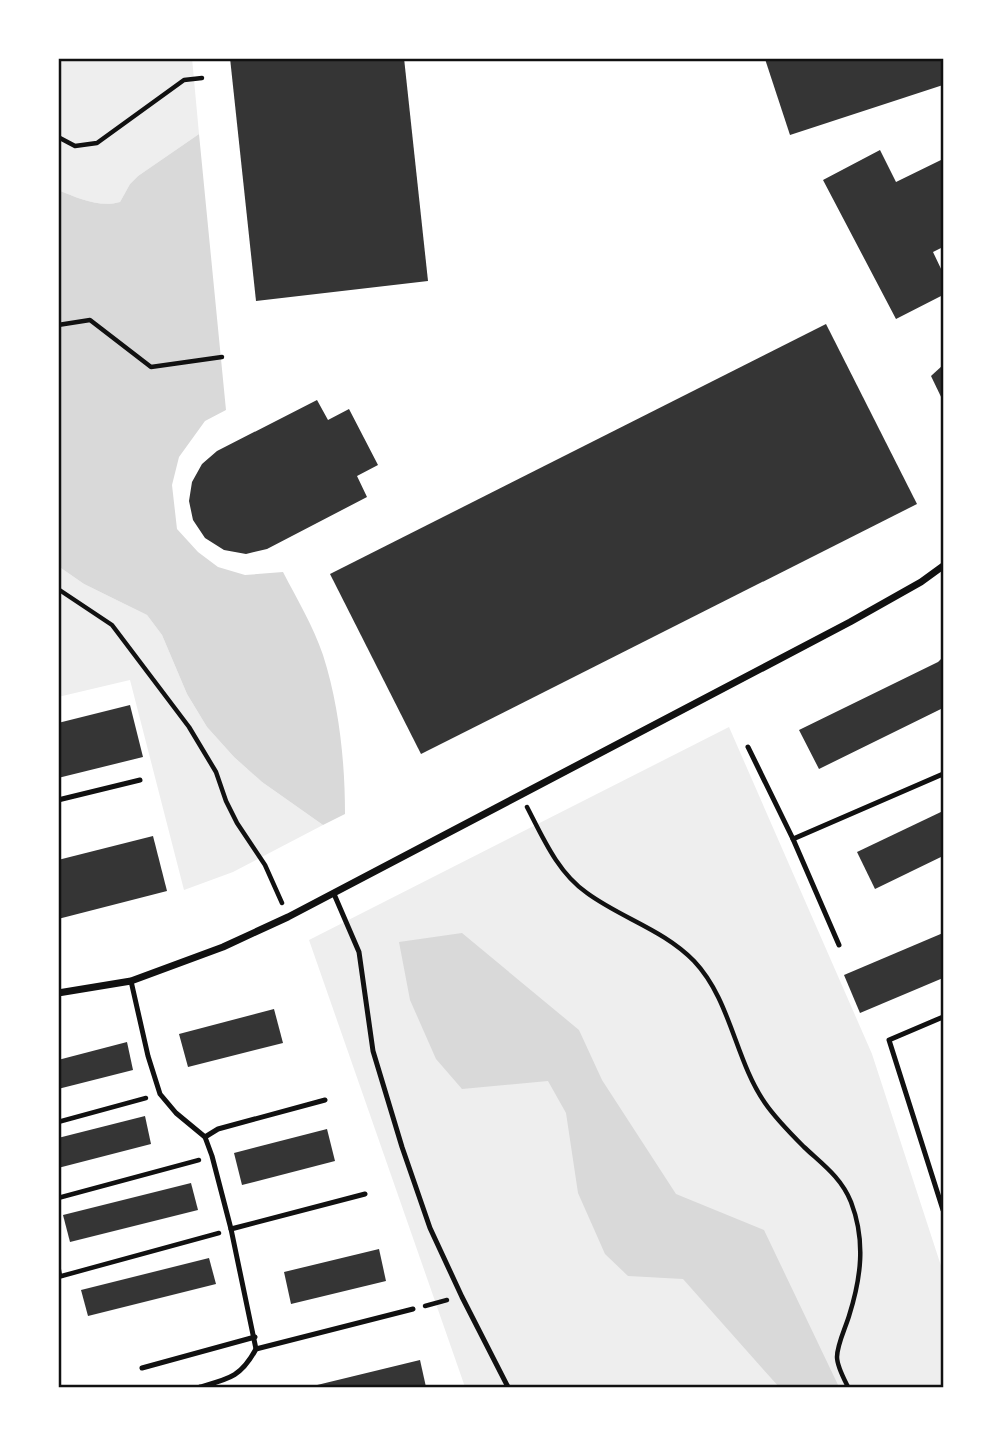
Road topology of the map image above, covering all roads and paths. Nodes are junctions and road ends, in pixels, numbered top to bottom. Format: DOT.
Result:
graph roads {
  1 [pos="202,78"];
  2 [pos="58,137"];
  3 [pos="58,325"];
  4 [pos="222,357"];
  5 [pos="943,566"];
  6 [pos="58,589"];
  7 [pos="748,747"];
  8 [pos="943,774"];
  9 [pos="140,780"];
  10 [pos="521,796"];
  11 [pos="58,800"];
  12 [pos="793,839"];
  13 [pos="334,894"];
  14 [pos="288,917"];
  15 [pos="839,946"];
  16 [pos="131,981"];
  17 [pos="58,993"];
  18 [pos="943,1017"];
  19 [pos="160,1094"];
  20 [pos="325,1100"];
  21 [pos="58,1122"];
  22 [pos="205,1137"];
  23 [pos="212,1157"];
  24 [pos="365,1194"];
  25 [pos="58,1198"];
  26 [pos="943,1210"];
  27 [pos="231,1229"];
  28 [pos="58,1265"];
  29 [pos="59,1276"];
  30 [pos="462,1297"];
  31 [pos="413,1308"];
  32 [pos="255,1337"];
  33 [pos="256,1349"];
  34 [pos="142,1368"];
  35 [pos="200,1387"];
  36 [pos="508,1387"];
  37 [pos="848,1387"];
  1 -- 2 [label="path"];
  3 -- 4 [label="path"];
  5 -- 10 [label="street"];
  6 -- 14 [label="path"];
  7 -- 12 [label="lane"];
  8 -- 12 [label="lane"];
  9 -- 11 [label="lane"];
  10 -- 13 [label="street"];
  10 -- 37 [label="path"];
  12 -- 15 [label="lane"];
  13 -- 14 [label="street"];
  13 -- 30 [label="lane"];
  14 -- 16 [label="street"];
  16 -- 17 [label="street"];
  16 -- 19 [label="lane"];
  18 -- 26 [label="lane"];
  19 -- 21 [label="path"];
  19 -- 22 [label="lane"];
  20 -- 22 [label="lane"];
  22 -- 23 [label="lane"];
  23 -- 25 [label="path"];
  23 -- 27 [label="lane"];
  24 -- 27 [label="lane"];
  27 -- 29 [label="path"];
  27 -- 32 [label="lane"];
  28 -- 29 [label="path"];
  30 -- 31 [label="path"];
  30 -- 36 [label="lane"];
  31 -- 33 [label="lane"];
  32 -- 33 [label="lane"];
  32 -- 34 [label="lane"];
  33 -- 35 [label="lane"];
}
